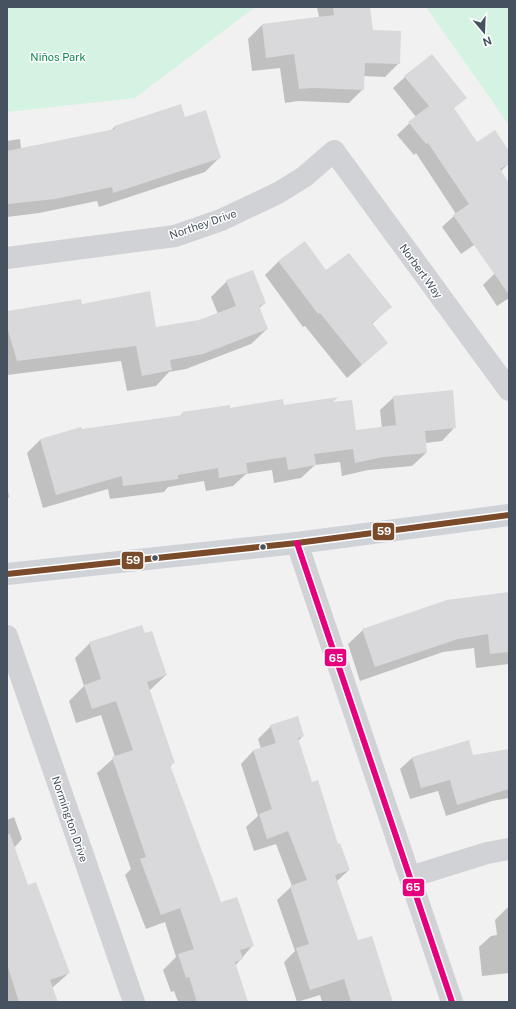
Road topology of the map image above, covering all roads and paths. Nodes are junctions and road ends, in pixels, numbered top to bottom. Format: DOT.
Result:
graph roads {
  1 [pos="334,151"];
  2 [pos="7,258"];
  3 [pos="509,390"];
  4 [pos="509,515"];
  5 [pos="296,543"];
  6 [pos="7,574"];
  7 [pos="7,636"];
  8 [pos="509,849"];
  9 [pos="410,877"];
  10 [pos="134,1002"];
  11 [pos="452,1002"];
  1 -- 2 [label="street, Northey Drive"];
  1 -- 3 [label="street, Norbert Way"];
  4 -- 5 [label="main road"];
  5 -- 6 [label="main road"];
  5 -- 9 [label="street"];
  7 -- 10 [label="street, Normington Drive"];
  8 -- 9 [label="street"];
  9 -- 11 [label="street"];
}
